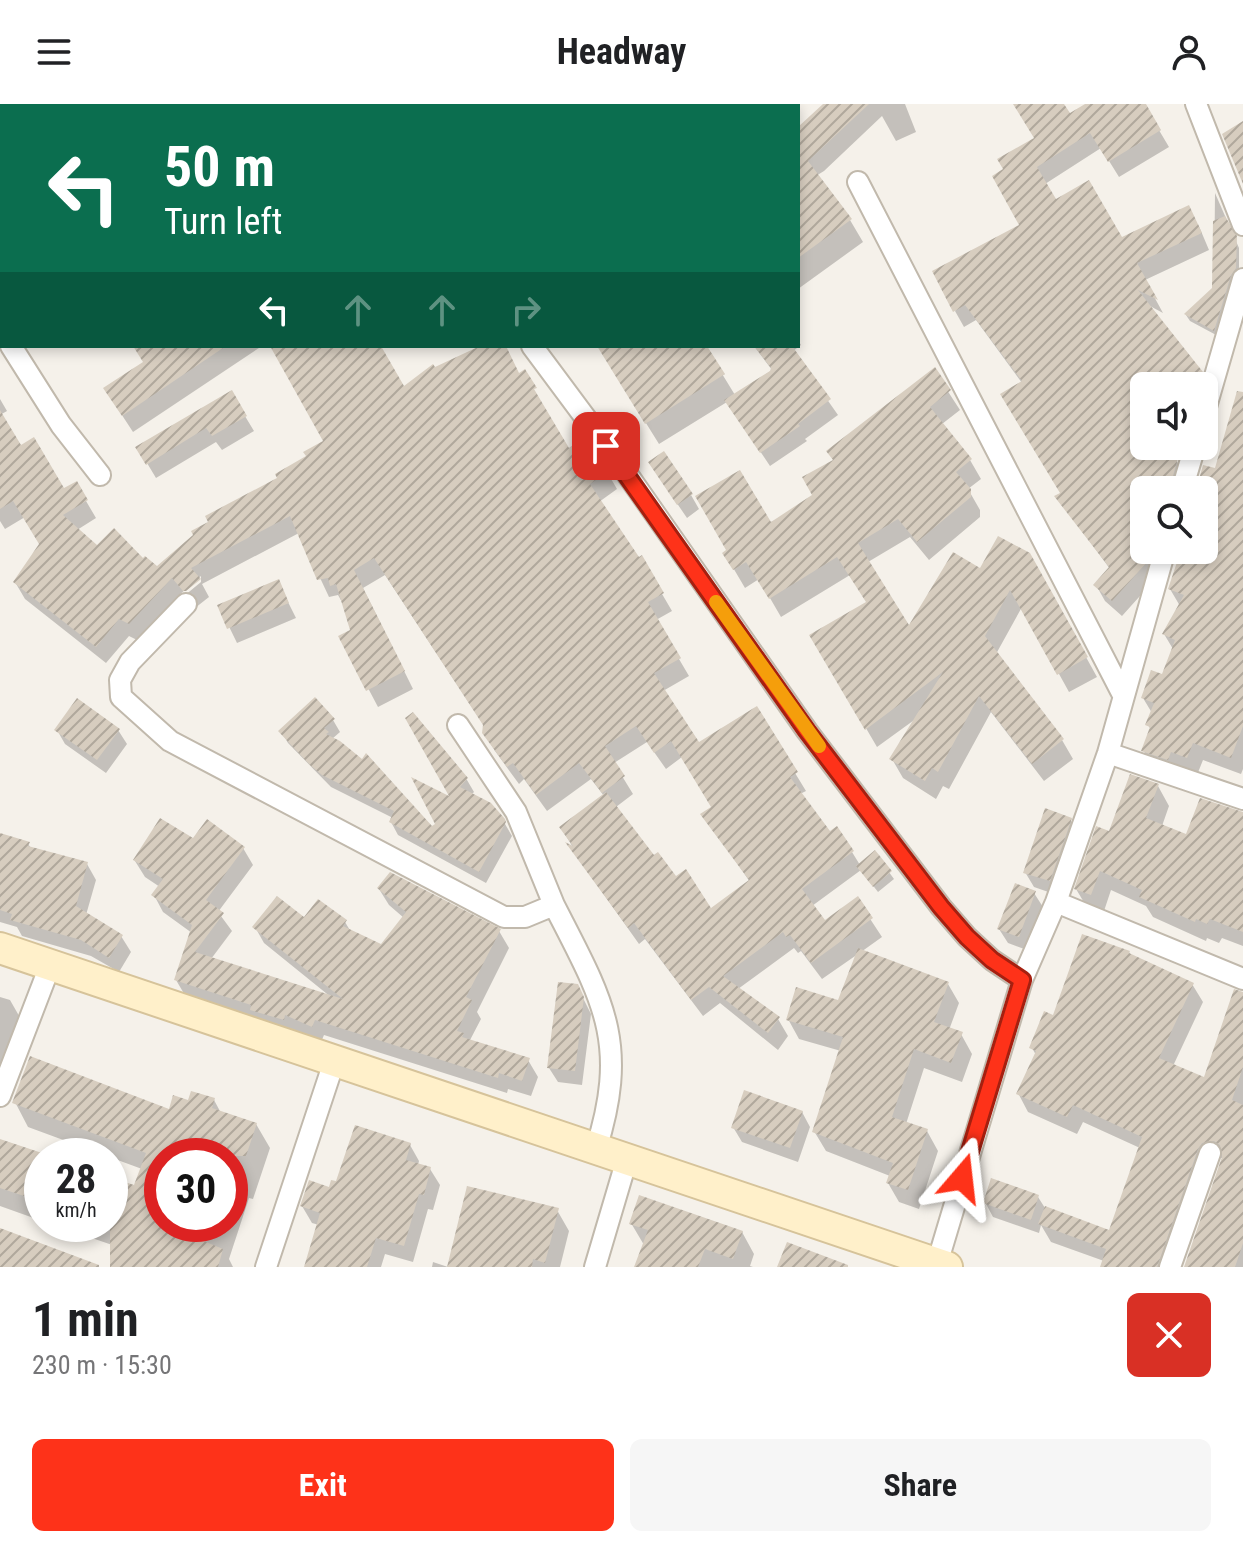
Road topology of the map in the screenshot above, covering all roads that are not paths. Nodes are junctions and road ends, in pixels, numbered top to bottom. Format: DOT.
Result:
graph roads {
  1 [pos="1196,104"];
  2 [pos="858,182"];
  3 [pos="1243,225"];
  4 [pos="1243,279"];
  5 [pos="12,348"];
  6 [pos="533,348"];
  7 [pos="1216,372"];
  8 [pos="100,475"];
  9 [pos="1161,564"];
  10 [pos="186,604"];
  11 [pos="1123,695"];
  12 [pos="458,725"];
  13 [pos="1108,753"];
  14 [pos="1243,799"];
  15 [pos="1056,902"];
  16 [pos="554,905"];
  17 [pos="0,948"];
  18 [pos="51,963"];
  19 [pos="1243,979"];
  20 [pos="1022,980"];
  21 [pos="334,1062"];
  22 [pos="0,1096"];
  23 [pos="596,1149"];
  24 [pos="1210,1153"];
  25 [pos="627,1159"];
  26 [pos="940,1266"];
  27 [pos="266,1267"];
  28 [pos="595,1267"];
  29 [pos="1170,1267"];
  1 -- 3 [label="street"];
  2 -- 11 [label="street"];
  4 -- 7 [label="street"];
  5 -- 8 [label="street"];
  6 -- 20 [label="street"];
  9 -- 11 [label="street"];
  10 -- 16 [label="street"];
  11 -- 13 [label="street"];
  12 -- 16 [label="street"];
  13 -- 14 [label="street"];
  13 -- 15 [label="street"];
  15 -- 19 [label="street"];
  15 -- 20 [label="street"];
  16 -- 23 [label="street"];
  17 -- 18 [label="street"];
  18 -- 21 [label="street"];
  18 -- 22 [label="street"];
  20 -- 26 [label="street"];
  21 -- 23 [label="street"];
  21 -- 27 [label="street"];
  23 -- 25 [label="street"];
  24 -- 29 [label="street"];
  25 -- 26 [label="street"];
  25 -- 28 [label="street"];
}
